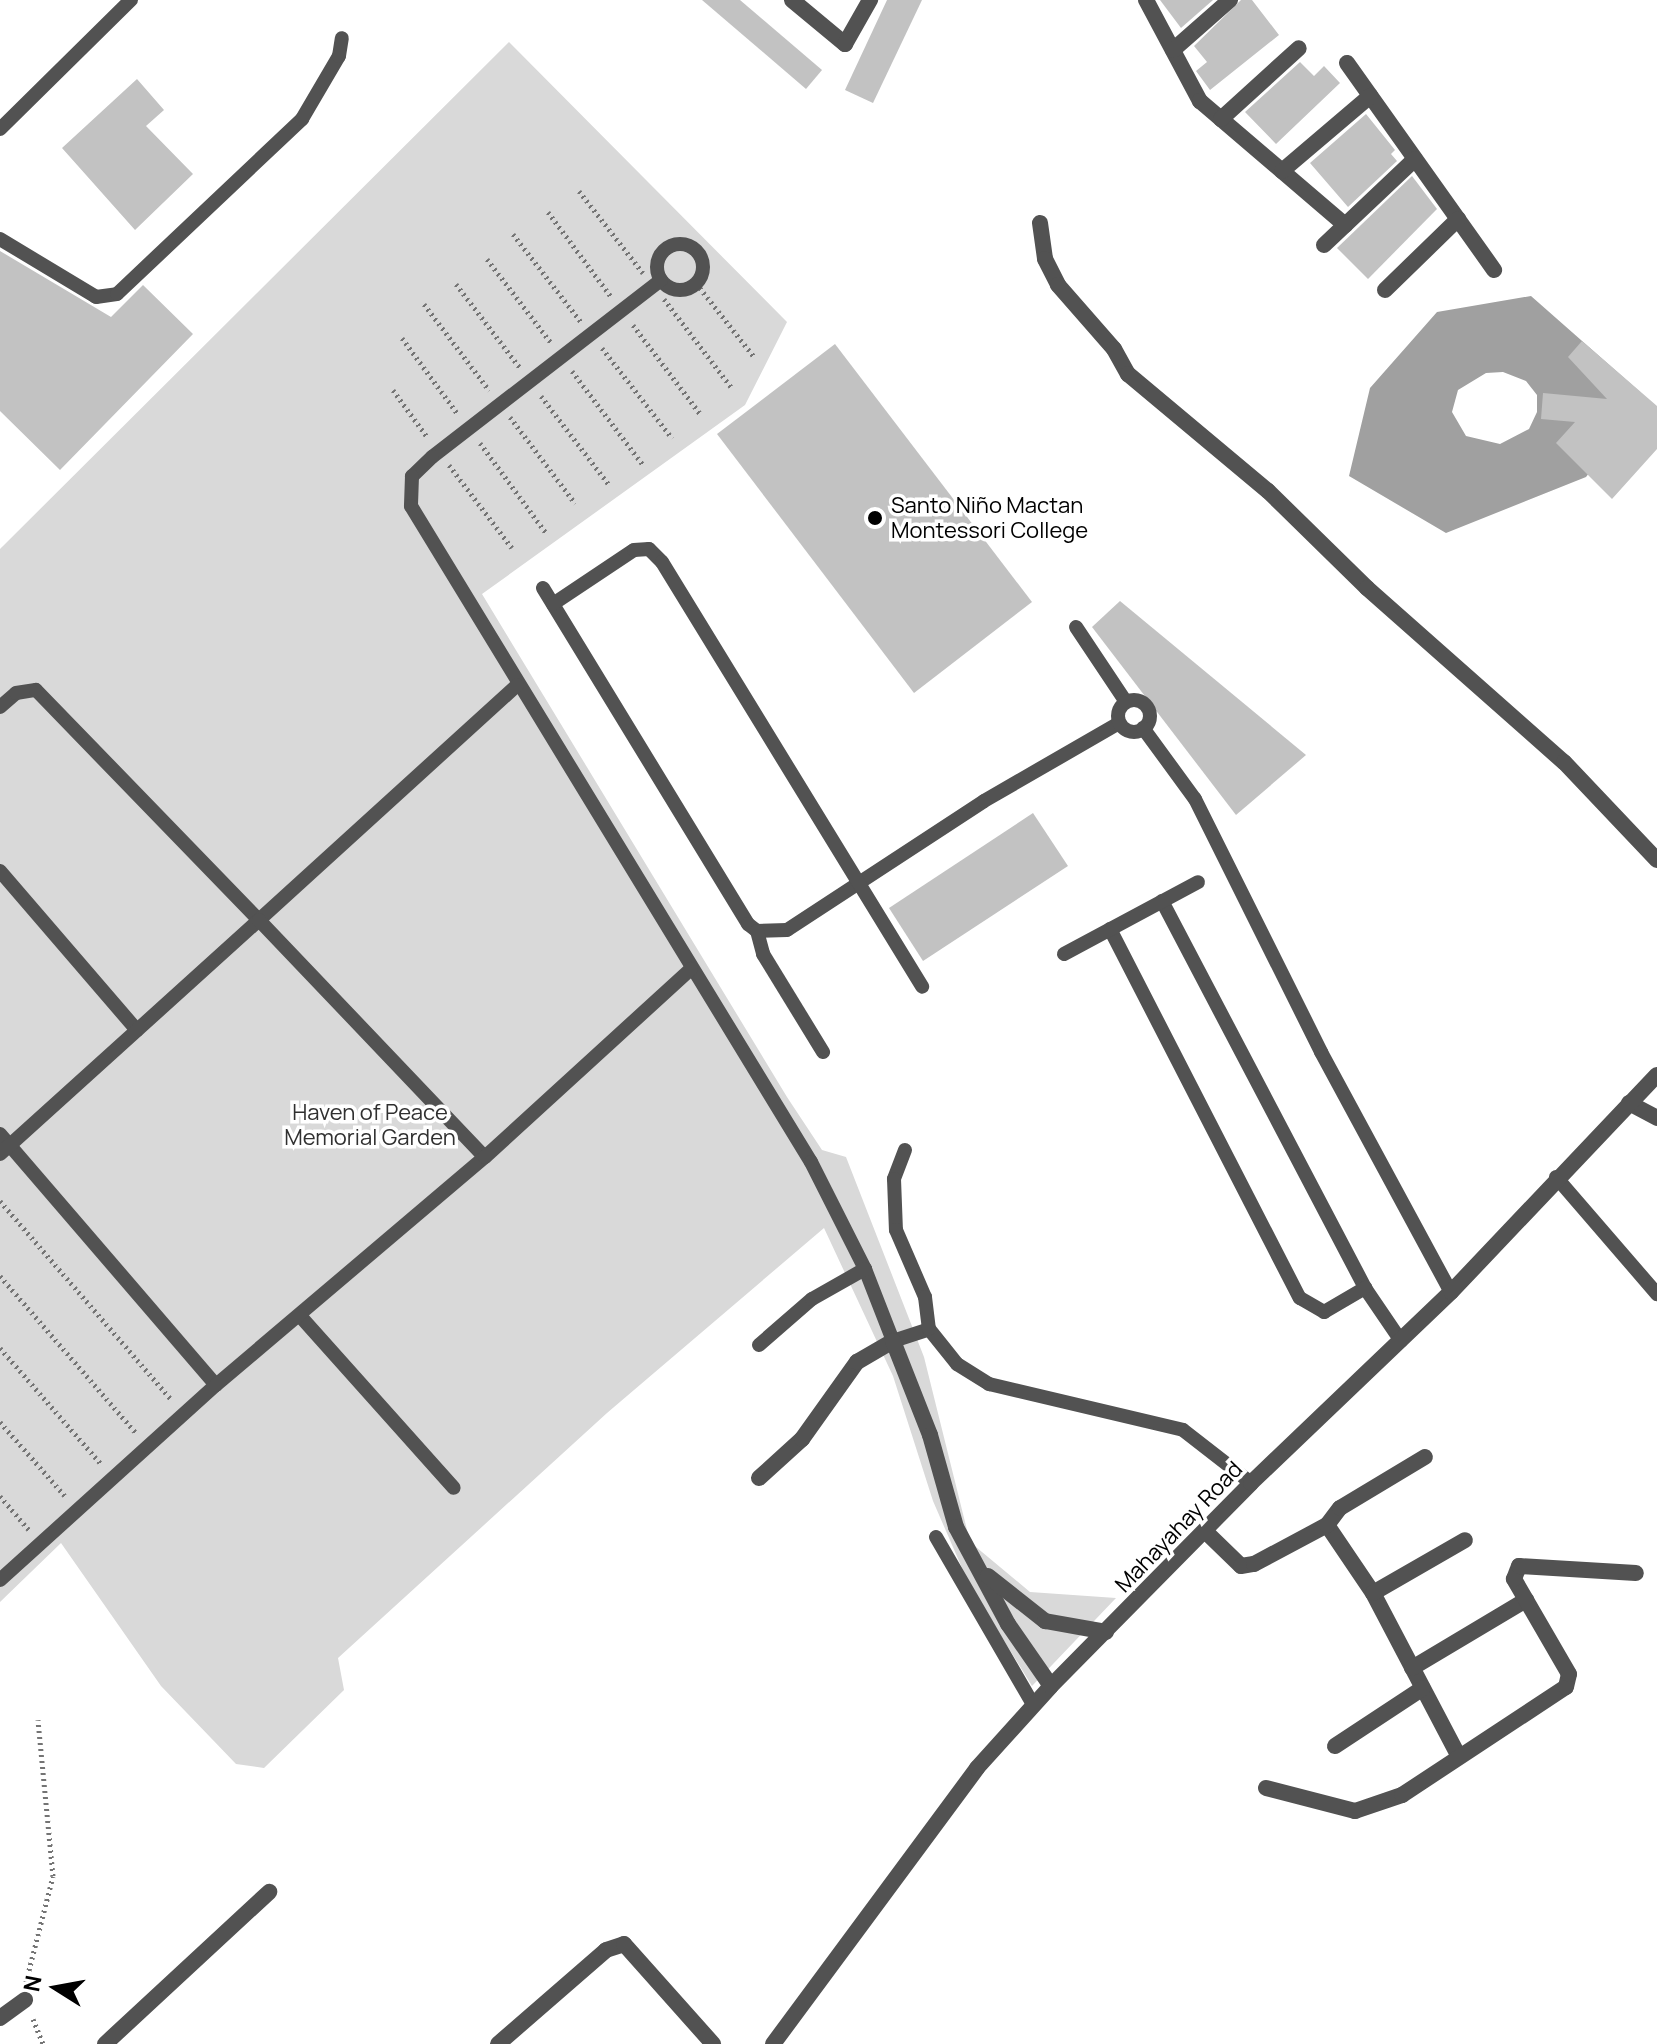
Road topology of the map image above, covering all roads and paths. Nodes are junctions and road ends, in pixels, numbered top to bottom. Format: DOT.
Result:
graph roads {
  1 [pos="131,0"];
  2 [pos="792,0"];
  3 [pos="870,0"];
  4 [pos="1146,0"];
  5 [pos="1230,0"];
  6 [pos="342,38"];
  7 [pos="1299,48"];
  8 [pos="1173,50"];
  9 [pos="1347,63"];
  10 [pos="1370,96"];
  11 [pos="1221,119"];
  12 [pos="0,129"];
  13 [pos="1415,159"];
  14 [pos="1282,171"];
  15 [pos="1458,219"];
  16 [pos="1040,223"];
  17 [pos="1345,225"];
  18 [pos="0,239"];
  19 [pos="1324,245"];
  20 [pos="1494,270"];
  21 [pos="661,280"];
  22 [pos="696,283"];
  23 [pos="1385,290"];
  24 [pos="755,358"];
  25 [pos="543,588"];
  26 [pos="553,604"];
  27 [pos="1076,627"];
  28 [pos="517,685"];
  29 [pos="1126,702"];
  30 [pos="0,707"];
  31 [pos="1119,723"];
  32 [pos="1143,728"];
  33 [pos="1657,860"];
  34 [pos="0,871"];
  35 [pos="861,881"];
  36 [pos="1198,882"];
  37 [pos="1162,901"];
  38 [pos="259,920"];
  39 [pos="1110,929"];
  40 [pos="757,931"];
  41 [pos="1064,954"];
  42 [pos="691,969"];
  43 [pos="922,987"];
  44 [pos="137,1030"];
  45 [pos="823,1052"];
  46 [pos="1657,1075"];
  47 [pos="1629,1103"];
  48 [pos="1657,1118"];
  49 [pos="3,1144"];
  50 [pos="905,1150"];
  51 [pos="485,1157"];
  52 [pos="1556,1177"];
  53 [pos="0,1201"];
  54 [pos="865,1269"];
  55 [pos="0,1276"];
  56 [pos="1365,1288"];
  57 [pos="1451,1292"];
  58 [pos="1657,1294"];
  59 [pos="301,1317"];
  60 [pos="929,1329"];
  61 [pos="893,1341"];
  62 [pos="1401,1341"];
  63 [pos="759,1345"];
  64 [pos="0,1348"];
  65 [pos="216,1385"];
  66 [pos="184,1414"];
  67 [pos="0,1422"];
  68 [pos="147,1447"];
  69 [pos="1425,1457"];
  70 [pos="113,1478"];
  71 [pos="759,1478"];
  72 [pos="1251,1483"];
  73 [pos="454,1488"];
  74 [pos="0,1496"];
  75 [pos="78,1510"];
  76 [pos="1327,1525"];
  77 [pos="1207,1533"];
  78 [pos="936,1537"];
  79 [pos="1465,1540"];
  80 [pos="40,1543"];
  81 [pos="981,1569"];
  82 [pos="1636,1573"];
  83 [pos="0,1580"];
  84 [pos="1373,1593"];
  85 [pos="1526,1600"];
  86 [pos="1106,1632"];
  87 [pos="1412,1668"];
  88 [pos="1051,1686"];
  89 [pos="1423,1688"];
  90 [pos="1034,1706"];
  91 [pos="38,1720"];
  92 [pos="1335,1746"];
  93 [pos="1458,1755"];
  94 [pos="1266,1788"];
  95 [pos="269,1892"];
  96 [pos="25,2000"];
  97 [pos="0,2018"];
  98 [pos="43,2044"];
  99 [pos="105,2044"];
  100 [pos="498,2044"];
  101 [pos="713,2044"];
  102 [pos="773,2044"];
  1 -- 12 [label="lane"];
  2 -- 3 [label="street"];
  4 -- 8 [label="street"];
  5 -- 8 [label="street"];
  6 -- 18 [label="lane"];
  7 -- 11 [label="street"];
  8 -- 11 [label="street"];
  9 -- 10 [label="street"];
  10 -- 13 [label="street"];
  10 -- 14 [label="street"];
  11 -- 14 [label="street"];
  13 -- 15 [label="street"];
  13 -- 17 [label="street"];
  14 -- 17 [label="street"];
  15 -- 20 [label="street"];
  15 -- 23 [label="street"];
  16 -- 33 [label="street"];
  17 -- 19 [label="street"];
  21 -- 22 [label="lane"];
  21 -- 22 [label="lane"];
  21 -- 28 [label="lane"];
  22 -- 24 [label="path"];
  25 -- 26 [label="lane"];
  26 -- 35 [label="lane"];
  26 -- 40 [label="lane"];
  27 -- 29 [label="lane"];
  28 -- 38 [label="lane"];
  28 -- 42 [label="lane"];
  29 -- 31 [label="lane"];
  29 -- 32 [label="lane"];
  30 -- 38 [label="lane"];
  31 -- 32 [label="lane"];
  31 -- 35 [label="lane"];
  32 -- 57 [label="lane"];
  34 -- 44 [label="lane"];
  35 -- 40 [label="lane"];
  35 -- 43 [label="lane"];
  36 -- 37 [label="lane"];
  37 -- 39 [label="lane"];
  37 -- 56 [label="lane"];
  38 -- 44 [label="lane"];
  38 -- 51 [label="lane"];
  39 -- 41 [label="lane"];
  39 -- 56 [label="lane"];
  40 -- 45 [label="lane"];
  42 -- 51 [label="lane"];
  42 -- 54 [label="lane"];
  44 -- 49 [label="lane"];
  46 -- 47 [label="street, Mahayahay Road"];
  47 -- 48 [label="street"];
  47 -- 52 [label="street, Mahayahay Road"];
  49 -- 65 [label="lane"];
  50 -- 60 [label="lane"];
  51 -- 59 [label="lane"];
  52 -- 57 [label="street, Mahayahay Road"];
  52 -- 58 [label="lane"];
  53 -- 66 [label="path"];
  54 -- 61 [label="lane"];
  54 -- 63 [label="lane"];
  55 -- 68 [label="path"];
  56 -- 62 [label="lane"];
  57 -- 62 [label="street, Mahayahay Road"];
  59 -- 65 [label="lane"];
  59 -- 73 [label="lane"];
  60 -- 61 [label="lane"];
  60 -- 72 [label="lane"];
  61 -- 71 [label="street"];
  61 -- 81 [label="street"];
  62 -- 72 [label="street, Mahayahay Road"];
  64 -- 70 [label="path"];
  65 -- 66 [label="lane"];
  66 -- 68 [label="lane"];
  67 -- 75 [label="path"];
  68 -- 70 [label="lane"];
  69 -- 76 [label="street"];
  70 -- 75 [label="lane"];
  72 -- 77 [label="street, Mahayahay Road"];
  74 -- 80 [label="path"];
  75 -- 80 [label="lane"];
  76 -- 77 [label="street"];
  76 -- 84 [label="street"];
  77 -- 86 [label="street, Mahayahay Road"];
  78 -- 90 [label="lane"];
  79 -- 84 [label="street"];
  80 -- 83 [label="lane"];
  81 -- 86 [label="street"];
  81 -- 88 [label="street"];
  82 -- 85 [label="street"];
  84 -- 87 [label="street"];
  85 -- 87 [label="street"];
  85 -- 93 [label="street"];
  86 -- 88 [label="street, Mahayahay Road"];
  87 -- 89 [label="street"];
  88 -- 90 [label="street, Mahayahay Road"];
  89 -- 92 [label="street"];
  89 -- 93 [label="street"];
  90 -- 102 [label="street, Mahayahay Road"];
  91 -- 96 [label="path"];
  93 -- 94 [label="street"];
  95 -- 99 [label="street"];
  96 -- 97 [label="street"];
  96 -- 98 [label="path"];
  100 -- 101 [label="street"];
}
